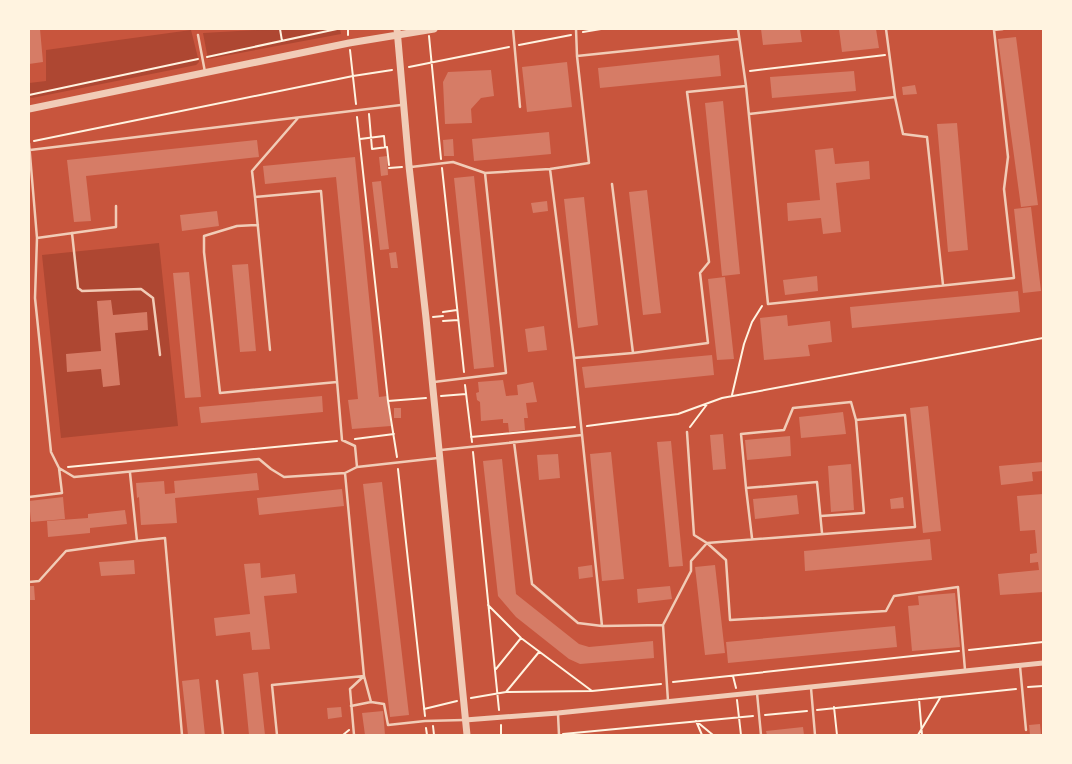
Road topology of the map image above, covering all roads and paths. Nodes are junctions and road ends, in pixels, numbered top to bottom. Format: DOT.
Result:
graph roads {
  1 [pos="280,29"];
  2 [pos="337,29"];
  3 [pos="348,29"];
  4 [pos="431,29"];
  5 [pos="513,29"];
  6 [pos="576,29"];
  7 [pos="601,29"];
  8 [pos="738,29"];
  9 [pos="886,29"];
  10 [pos="1003,29"];
  11 [pos="397,32"];
  12 [pos="198,34"];
  13 [pos="576,34"];
  14 [pos="739,39"];
  15 [pos="282,41"];
  16 [pos="349,44"];
  17 [pos="514,46"];
  18 [pos="889,55"];
  19 [pos="577,56"];
  20 [pos="202,58"];
  21 [pos="431,62"];
  22 [pos="400,68"];
  23 [pos="205,72"];
  24 [pos="743,72"];
  25 [pos="353,76"];
  26 [pos="746,86"];
  27 [pos="29,95"];
  28 [pos="895,97"];
  29 [pos="403,105"];
  30 [pos="520,107"];
  31 [pos="29,109"];
  32 [pos="368,110"];
  33 [pos="356,111"];
  34 [pos="748,114"];
  35 [pos="298,118"];
  36 [pos="371,137"];
  37 [pos="360,139"];
  38 [pos="29,142"];
  39 [pos="385,147"];
  40 [pos="30,150"];
  41 [pos="442,163"];
  42 [pos="389,165"];
  43 [pos="409,167"];
  44 [pos="390,168"];
  45 [pos="550,169"];
  46 [pos="485,173"];
  47 [pos="612,184"];
  48 [pos="255,196"];
  49 [pos="116,206"];
  50 [pos="258,225"];
  51 [pos="72,233"];
  52 [pos="37,238"];
  53 [pos="943,285"];
  54 [pos="768,298"];
  55 [pos="457,310"];
  56 [pos="443,312"];
  57 [pos="458,320"];
  58 [pos="443,322"];
  59 [pos="1043,338"];
  60 [pos="270,350"];
  61 [pos="633,353"];
  62 [pos="160,355"];
  63 [pos="574,358"];
  64 [pos="464,378"];
  65 [pos="337,382"];
  66 [pos="433,382"];
  67 [pos="732,396"];
  68 [pos="708,403"];
  69 [pos="856,420"];
  70 [pos="581,426"];
  71 [pos="687,432"];
  72 [pos="394,434"];
  73 [pos="582,435"];
  74 [pos="471,437"];
  75 [pos="342,440"];
  76 [pos="514,442"];
  77 [pos="472,447"];
  78 [pos="438,450"];
  79 [pos="439,458"];
  80 [pos="397,463"];
  81 [pos="357,467"];
  82 [pos="59,468"];
  83 [pos="130,472"];
  84 [pos="346,473"];
  85 [pos="746,488"];
  86 [pos="29,496"];
  87 [pos="821,516"];
  88 [pos="822,533"];
  89 [pos="752,539"];
  90 [pos="136,541"];
  91 [pos="707,543"];
  92 [pos="29,582"];
  93 [pos="488,605"];
  94 [pos="663,625"];
  95 [pos="602,626"];
  96 [pos="521,638"];
  97 [pos="1043,642"];
  98 [pos="963,651"];
  99 [pos="538,652"];
  100 [pos="1043,664"];
  101 [pos="1020,666"];
  102 [pos="496,669"];
  103 [pos="965,671"];
  104 [pos="364,676"];
  105 [pos="217,680"];
  106 [pos="668,683"];
  107 [pos="1043,686"];
  108 [pos="811,688"];
  109 [pos="1023,688"];
  110 [pos="592,691"];
  111 [pos="506,692"];
  112 [pos="757,693"];
  113 [pos="918,698"];
  114 [pos="940,698"];
  115 [pos="371,702"];
  116 [pos="668,702"];
  117 [pos="352,706"];
  118 [pos="834,707"];
  119 [pos="813,710"];
  120 [pos="558,713"];
  121 [pos="759,715"];
  122 [pos="739,717"];
  123 [pos="465,720"];
  124 [pos="425,721"];
  125 [pos="432,721"];
  126 [pos="696,721"];
  127 [pos="921,728"];
  128 [pos="1026,730"];
  129 [pos="182,735"];
  130 [pos="222,735"];
  131 [pos="277,735"];
  132 [pos="354,735"];
  133 [pos="427,735"];
  134 [pos="434,735"];
  135 [pos="467,735"];
  136 [pos="559,735"];
  137 [pos="702,735"];
  138 [pos="713,735"];
  139 [pos="742,735"];
  140 [pos="761,735"];
  141 [pos="815,735"];
  142 [pos="837,735"];
  143 [pos="918,735"];
  144 [pos="922,735"];
  1 -- 15 [label="path"];
  2 -- 15 [label="path"];
  3 -- 16 [label="path"];
  4 -- 11 [label="street"];
  4 -- 21 [label="path"];
  5 -- 17 [label="lane"];
  6 -- 13 [label="lane"];
  7 -- 13 [label="path"];
  8 -- 14 [label="lane"];
  9 -- 18 [label="lane"];
  10 -- 53 [label="lane"];
  11 -- 16 [label="street"];
  11 -- 22 [label="street"];
  12 -- 20 [label="lane"];
  13 -- 17 [label="path"];
  13 -- 19 [label="lane"];
  14 -- 19 [label="lane"];
  14 -- 24 [label="lane"];
  15 -- 20 [label="path"];
  16 -- 23 [label="street"];
  16 -- 25 [label="path"];
  17 -- 21 [label="path"];
  17 -- 30 [label="lane"];
  18 -- 24 [label="path"];
  18 -- 28 [label="lane"];
  19 -- 45 [label="lane"];
  20 -- 23 [label="lane"];
  20 -- 27 [label="path"];
  21 -- 22 [label="path"];
  21 -- 41 [label="path"];
  22 -- 25 [label="path"];
  22 -- 29 [label="street"];
  23 -- 31 [label="street"];
  24 -- 26 [label="lane"];
  25 -- 33 [label="path"];
  25 -- 38 [label="path"];
  26 -- 34 [label="lane"];
  26 -- 61 [label="lane"];
  28 -- 34 [label="lane"];
  28 -- 53 [label="lane"];
  29 -- 32 [label="lane"];
  29 -- 43 [label="street"];
  32 -- 33 [label="lane"];
  32 -- 36 [label="path"];
  33 -- 35 [label="lane"];
  33 -- 37 [label="path"];
  34 -- 54 [label="lane"];
  35 -- 40 [label="lane"];
  35 -- 48 [label="lane"];
  36 -- 37 [label="path"];
  36 -- 39 [label="path"];
  36 -- 39 [label="path"];
  37 -- 72 [label="path"];
  38 -- 40 [label="lane"];
  39 -- 42 [label="path"];
  40 -- 52 [label="lane"];
  41 -- 43 [label="lane"];
  41 -- 46 [label="lane"];
  41 -- 55 [label="path"];
  43 -- 44 [label="path"];
  43 -- 66 [label="street"];
  45 -- 46 [label="lane"];
  45 -- 63 [label="lane"];
  46 -- 64 [label="lane"];
  47 -- 61 [label="lane"];
  48 -- 50 [label="lane"];
  48 -- 65 [label="lane"];
  49 -- 51 [label="lane"];
  50 -- 60 [label="lane"];
  50 -- 65 [label="lane"];
  51 -- 52 [label="lane"];
  51 -- 62 [label="lane"];
  52 -- 82 [label="lane"];
  53 -- 54 [label="lane"];
  54 -- 67 [label="path"];
  55 -- 56 [label="path"];
  55 -- 57 [label="path"];
  57 -- 58 [label="path"];
  57 -- 64 [label="path"];
  59 -- 67 [label="path"];
  61 -- 63 [label="lane"];
  63 -- 70 [label="lane"];
  64 -- 66 [label="lane"];
  64 -- 74 [label="path"];
  65 -- 75 [label="lane"];
  66 -- 78 [label="street"];
  67 -- 68 [label="path"];
  68 -- 70 [label="path"];
  68 -- 71 [label="path"];
  69 -- 85 [label="lane"];
  69 -- 87 [label="lane"];
  69 -- 88 [label="lane"];
  70 -- 73 [label="lane"];
  70 -- 74 [label="path"];
  71 -- 91 [label="lane"];
  72 -- 75 [label="path"];
  72 -- 80 [label="path"];
  73 -- 76 [label="lane"];
  73 -- 95 [label="lane"];
  74 -- 77 [label="path"];
  75 -- 81 [label="lane"];
  75 -- 82 [label="path"];
  76 -- 77 [label="lane"];
  76 -- 95 [label="lane"];
  77 -- 78 [label="lane"];
  77 -- 93 [label="path"];
  78 -- 79 [label="street"];
  79 -- 80 [label="lane"];
  79 -- 123 [label="street"];
  80 -- 81 [label="lane"];
  80 -- 124 [label="path"];
  81 -- 84 [label="lane"];
  82 -- 83 [label="lane"];
  82 -- 86 [label="lane"];
  83 -- 84 [label="lane"];
  83 -- 90 [label="lane"];
  84 -- 104 [label="lane"];
  85 -- 87 [label="lane"];
  85 -- 89 [label="lane"];
  87 -- 88 [label="lane"];
  88 -- 89 [label="lane"];
  89 -- 91 [label="lane"];
  90 -- 92 [label="lane"];
  90 -- 129 [label="lane"];
  91 -- 94 [label="lane"];
  91 -- 98 [label="lane"];
  93 -- 96 [label="path"];
  93 -- 102 [label="path"];
  94 -- 95 [label="lane"];
  94 -- 106 [label="lane"];
  96 -- 99 [label="path"];
  96 -- 102 [label="path"];
  97 -- 98 [label="path"];
  98 -- 103 [label="lane"];
  98 -- 106 [label="path"];
  99 -- 110 [label="path"];
  99 -- 111 [label="path"];
  100 -- 101 [label="street"];
  101 -- 103 [label="street"];
  101 -- 109 [label="lane"];
  102 -- 111 [label="path"];
  103 -- 108 [label="street"];
  104 -- 115 [label="lane"];
  104 -- 117 [label="lane"];
  104 -- 131 [label="lane"];
  105 -- 130 [label="lane"];
  106 -- 110 [label="path"];
  106 -- 116 [label="lane"];
  107 -- 109 [label="path"];
  108 -- 112 [label="street"];
  108 -- 119 [label="lane"];
  109 -- 113 [label="path"];
  109 -- 128 [label="lane"];
  110 -- 111 [label="path"];
  112 -- 116 [label="street"];
  112 -- 121 [label="lane"];
  113 -- 118 [label="path"];
  113 -- 127 [label="path"];
  114 -- 127 [label="path"];
  115 -- 117 [label="lane"];
  115 -- 124 [label="lane"];
  116 -- 120 [label="street"];
  117 -- 132 [label="lane"];
  118 -- 119 [label="path"];
  118 -- 142 [label="path"];
  119 -- 121 [label="path"];
  119 -- 141 [label="lane"];
  120 -- 123 [label="street"];
  120 -- 136 [label="lane"];
  121 -- 122 [label="path"];
  121 -- 140 [label="lane"];
  122 -- 126 [label="path"];
  122 -- 139 [label="path"];
  123 -- 125 [label="lane"];
  123 -- 135 [label="street"];
  124 -- 125 [label="lane"];
  124 -- 133 [label="path"];
  125 -- 134 [label="path"];
  126 -- 136 [label="path"];
  126 -- 137 [label="path"];
  126 -- 138 [label="path"];
  127 -- 143 [label="path"];
  127 -- 144 [label="path"];
}
